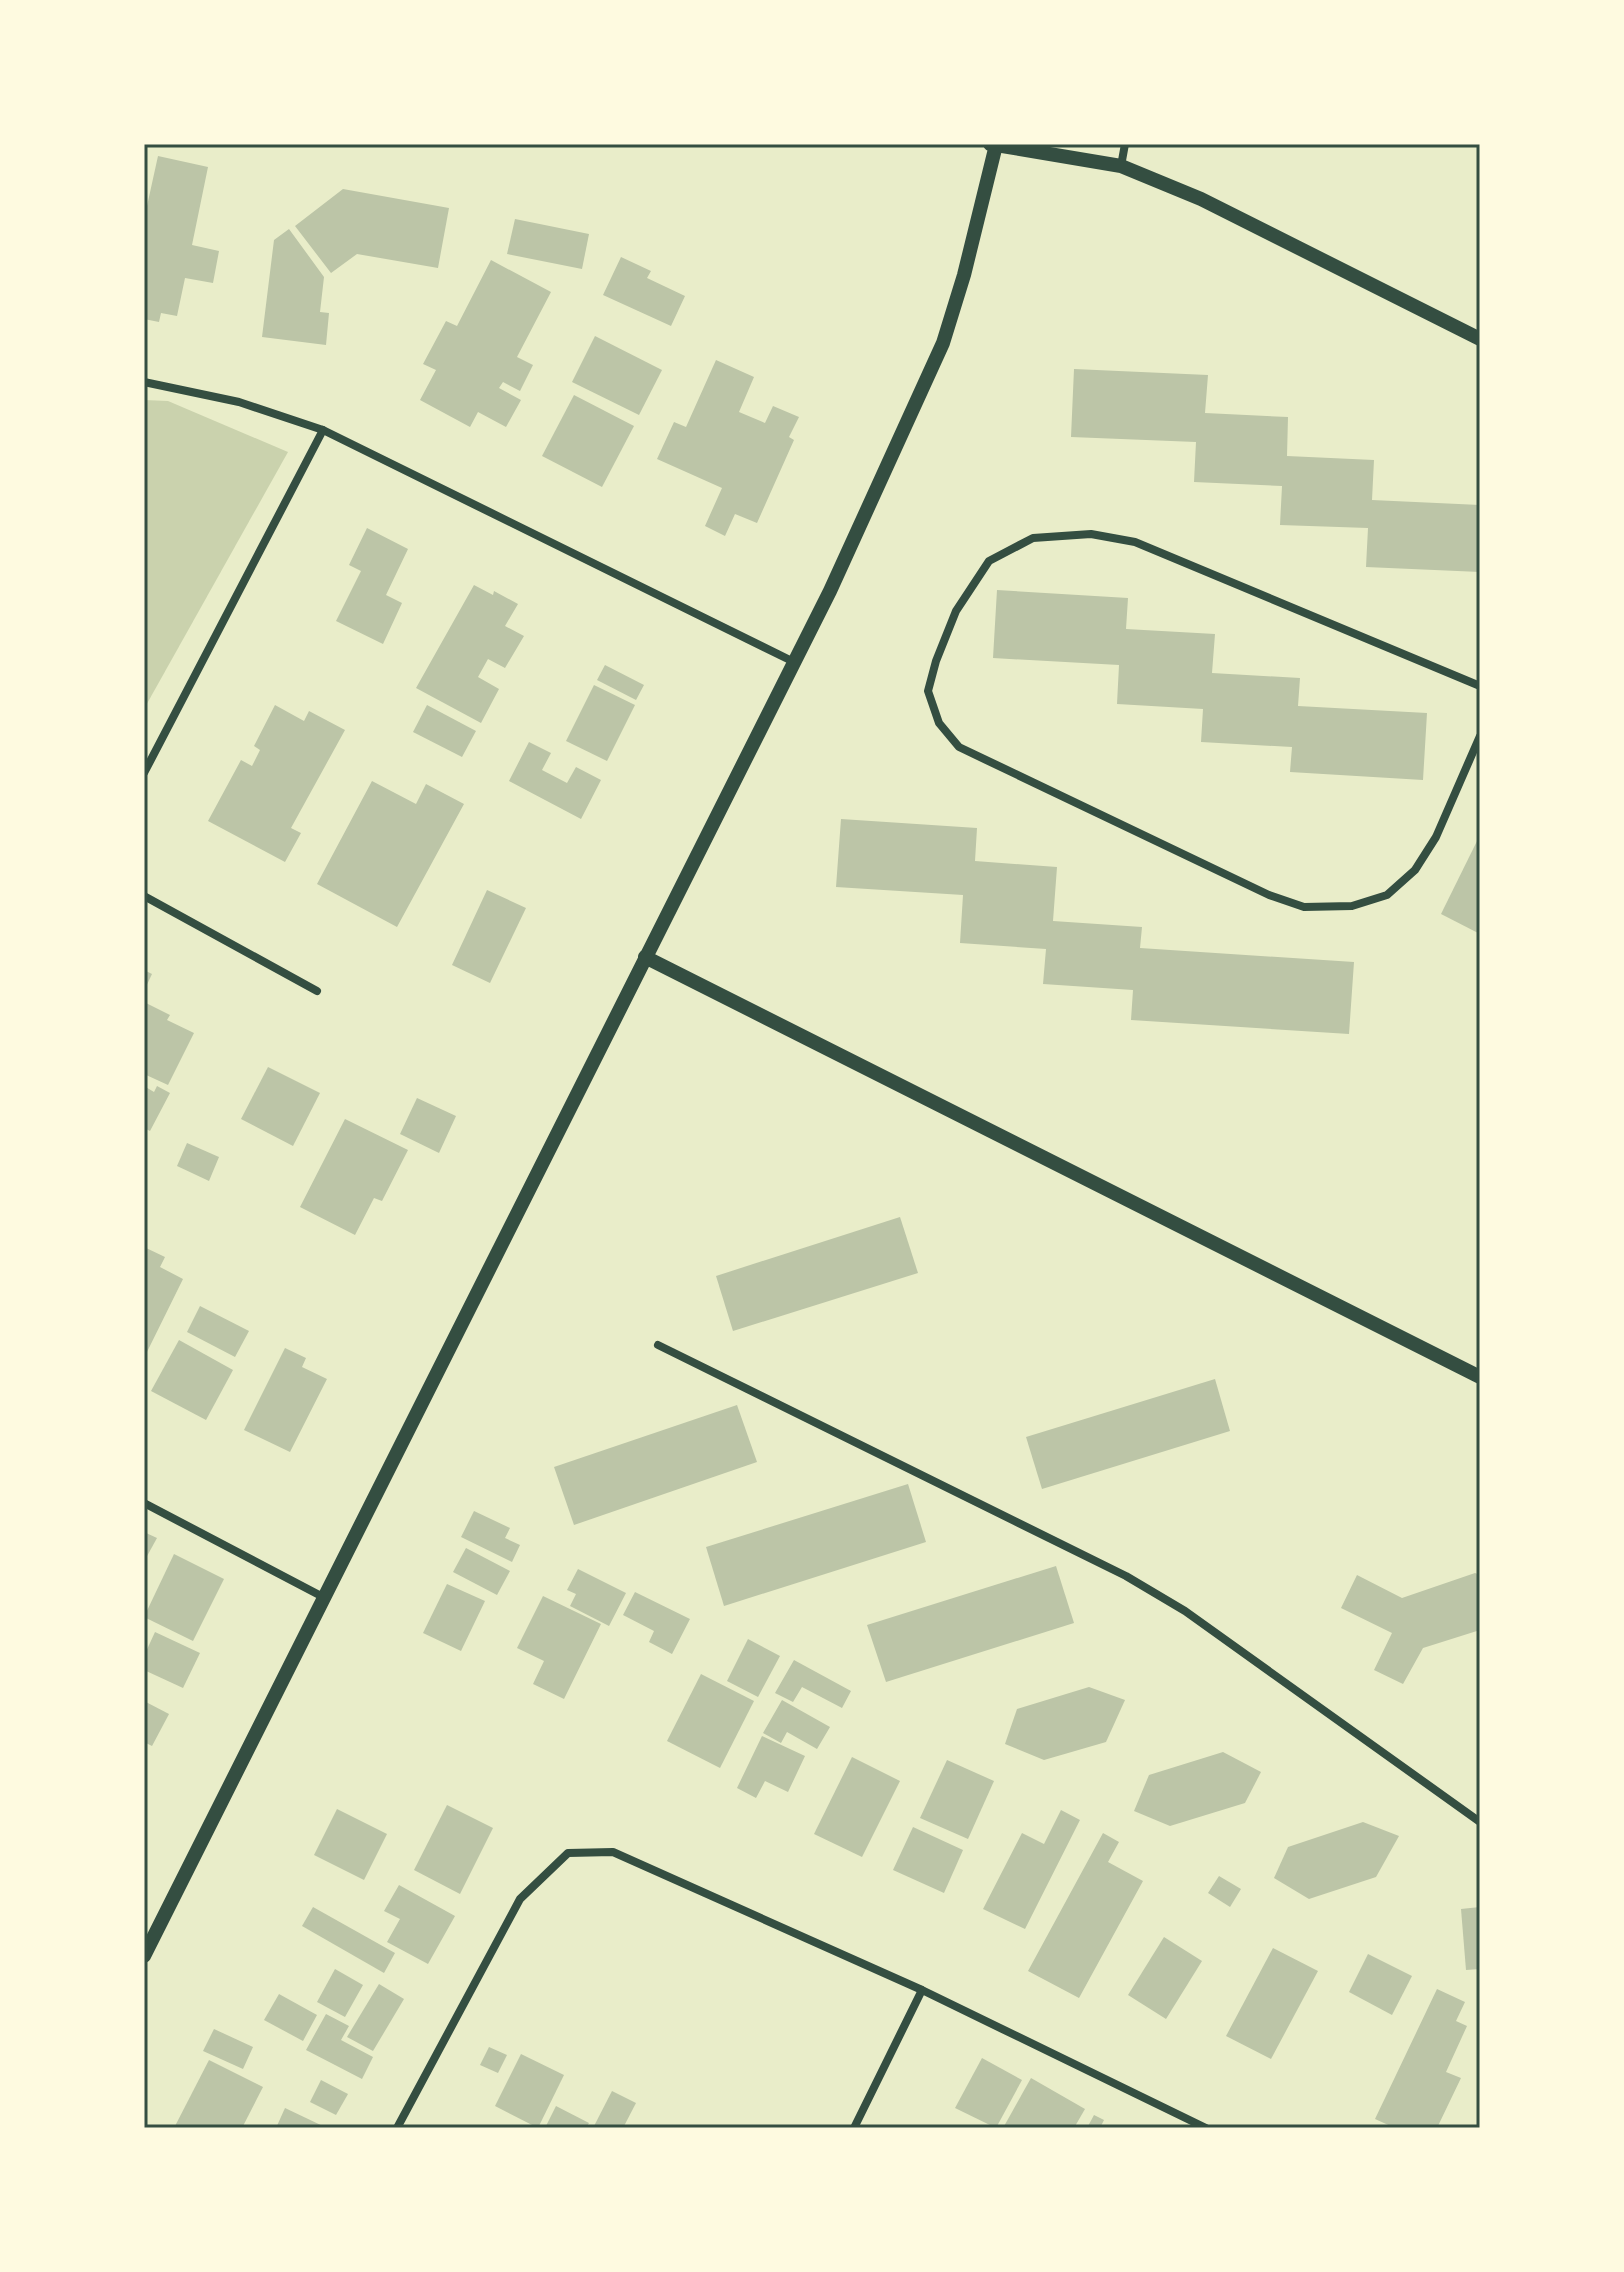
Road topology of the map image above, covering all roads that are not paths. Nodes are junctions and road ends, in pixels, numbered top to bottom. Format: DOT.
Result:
graph roads {
  1 [pos="1125,144"];
  2 [pos="993,145"];
  3 [pos="1121,166"];
  4 [pos="1480,339"];
  5 [pos="144,382"];
  6 [pos="323,430"];
  7 [pos="794,662"];
  8 [pos="1480,686"];
  9 [pos="1480,736"];
  10 [pos="144,773"];
  11 [pos="144,896"];
  12 [pos="645,957"];
  13 [pos="317,991"];
  14 [pos="658,1345"];
  15 [pos="1480,1377"];
  16 [pos="144,1503"];
  17 [pos="325,1598"];
  18 [pos="1480,1822"];
  19 [pos="144,1956"];
  20 [pos="922,1990"];
  21 [pos="397,2128"];
  22 [pos="854,2128"];
  23 [pos="1206,2128"];
  1 -- 3 [label="street"];
  2 -- 3 [label="street"];
  2 -- 7 [label="street"];
  3 -- 4 [label="street"];
  5 -- 6 [label="street"];
  6 -- 7 [label="street"];
  6 -- 10 [label="street"];
  7 -- 12 [label="street"];
  8 -- 9 [label="street"];
  11 -- 13 [label="street"];
  12 -- 15 [label="street"];
  12 -- 17 [label="street"];
  14 -- 18 [label="street"];
  16 -- 17 [label="street"];
  17 -- 19 [label="street"];
  20 -- 21 [label="street"];
  20 -- 22 [label="street"];
  20 -- 23 [label="street"];
}
